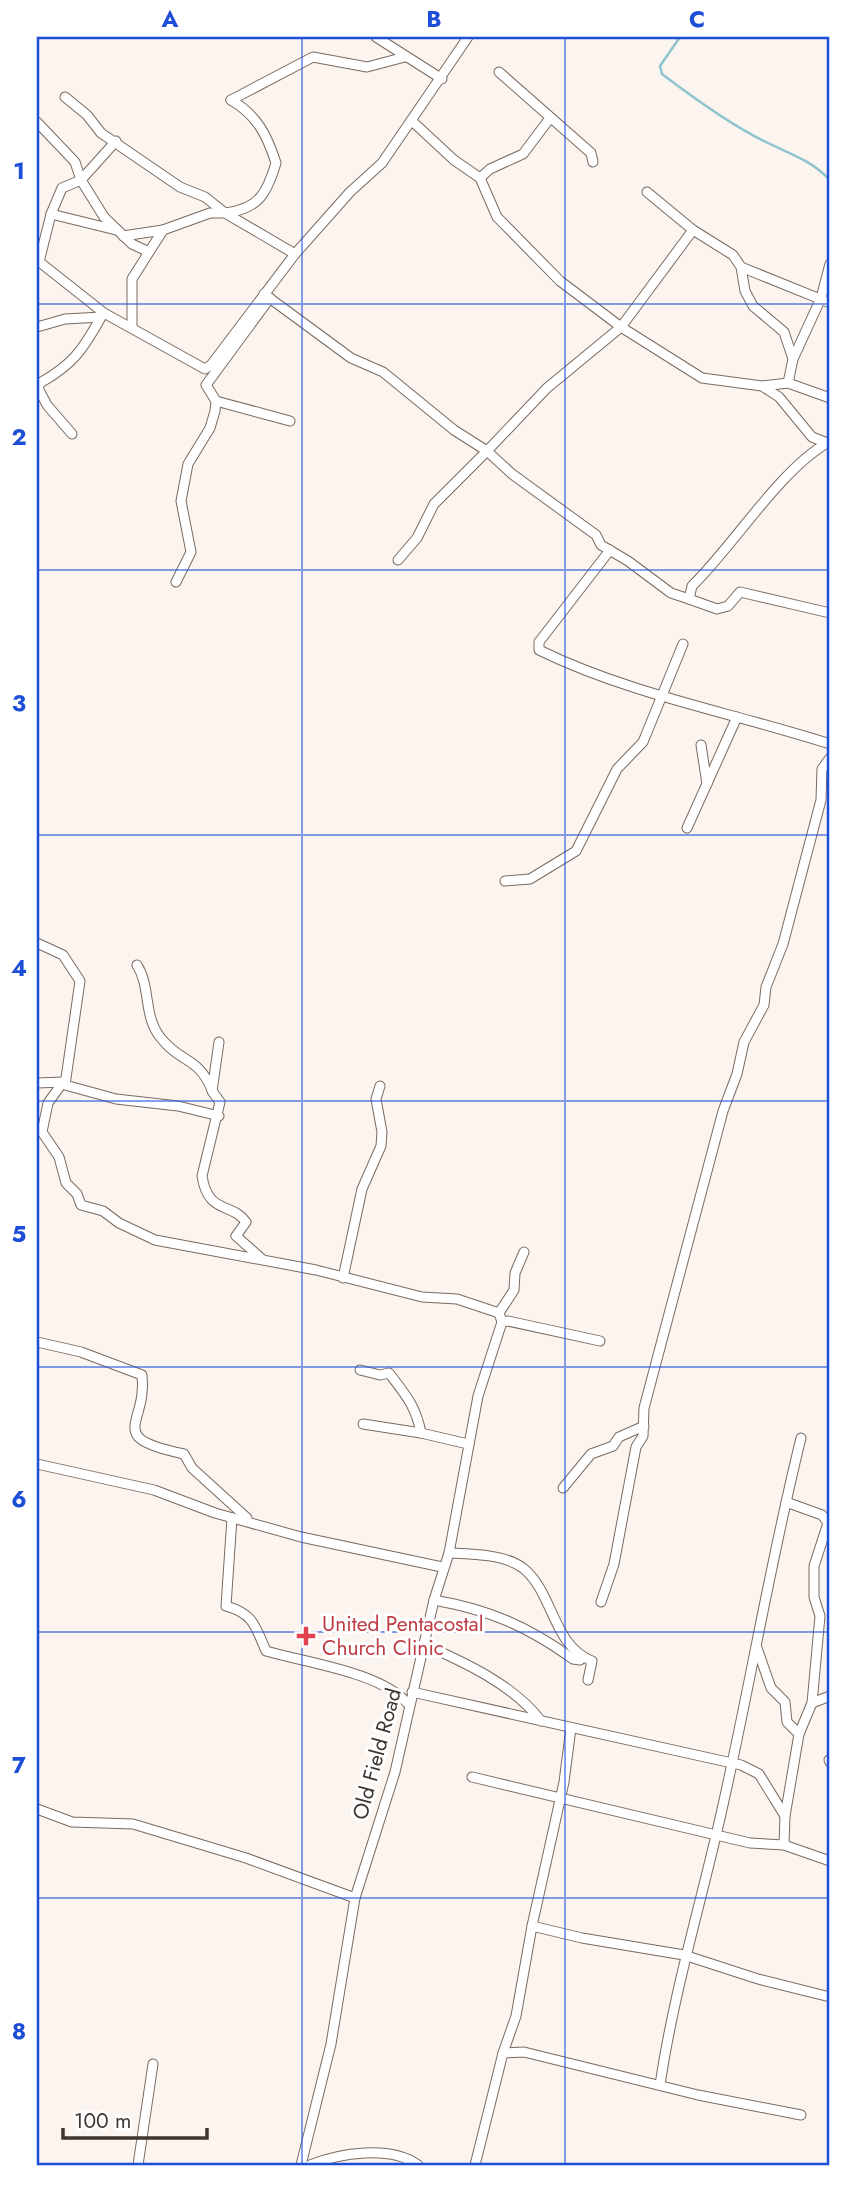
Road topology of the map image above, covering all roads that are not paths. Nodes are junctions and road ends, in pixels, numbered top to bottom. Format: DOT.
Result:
graph roads {
  1 [pos="376,37"];
  2 [pos="468,37"];
  3 [pos="405,57"];
  4 [pos="499,72"];
  5 [pos="442,79"];
  6 [pos="65,97"];
  7 [pos="550,118"];
  8 [pos="37,122"];
  9 [pos="412,122"];
  10 [pos="116,141"];
  11 [pos="593,162"];
  12 [pos="480,178"];
  13 [pos="81,180"];
  14 [pos="647,192"];
  15 [pos="225,213"];
  16 [pos="51,214"];
  17 [pos="163,230"];
  18 [pos="693,230"];
  19 [pos="119,233"];
  20 [pos="149,252"];
  21 [pos="295,254"];
  22 [pos="38,261"];
  23 [pos="830,264"];
  24 [pos="741,267"];
  25 [pos="267,296"];
  26 [pos="821,298"];
  27 [pos="830,303"];
  28 [pos="102,316"];
  29 [pos="37,327"];
  30 [pos="132,327"];
  31 [pos="621,327"];
  32 [pos="793,359"];
  33 [pos="788,383"];
  34 [pos="762,386"];
  35 [pos="830,398"];
  36 [pos="216,401"];
  37 [pos="290,421"];
  38 [pos="72,434"];
  39 [pos="828,444"];
  40 [pos="487,451"];
  41 [pos="610,550"];
  42 [pos="398,560"];
  43 [pos="176,582"];
  44 [pos="689,599"];
  45 [pos="830,613"];
  46 [pos="683,644"];
  47 [pos="664,696"];
  48 [pos="737,717"];
  49 [pos="830,744"];
  50 [pos="701,745"];
  51 [pos="830,758"];
  52 [pos="707,785"];
  53 [pos="687,828"];
  54 [pos="505,881"];
  55 [pos="37,943"];
  56 [pos="137,965"];
  57 [pos="219,1042"];
  58 [pos="64,1082"];
  59 [pos="37,1083"];
  60 [pos="380,1086"];
  61 [pos="212,1091"];
  62 [pos="219,1116"];
  63 [pos="37,1142"];
  64 [pos="48,1145"];
  65 [pos="524,1252"];
  66 [pos="262,1259"];
  67 [pos="343,1278"];
  68 [pos="500,1318"];
  69 [pos="600,1341"];
  70 [pos="37,1342"];
  71 [pos="360,1370"];
  72 [pos="363,1424"];
  73 [pos="644,1426"];
  74 [pos="421,1433"];
  75 [pos="801,1438"];
  76 [pos="468,1444"];
  77 [pos="37,1464"];
  78 [pos="563,1488"];
  79 [pos="786,1502"];
  80 [pos="232,1518"];
  81 [pos="829,1518"];
  82 [pos="251,1521"];
  83 [pos="449,1553"];
  84 [pos="442,1567"];
  85 [pos="433,1600"];
  86 [pos="601,1602"];
  87 [pos="423,1644"];
  88 [pos="756,1646"];
  89 [pos="592,1661"];
  90 [pos="587,1680"];
  91 [pos="412,1692"];
  92 [pos="830,1696"];
  93 [pos="812,1703"];
  94 [pos="409,1705"];
  95 [pos="541,1721"];
  96 [pos="571,1728"];
  97 [pos="799,1734"];
  98 [pos="731,1762"];
  99 [pos="472,1777"];
  100 [pos="560,1800"];
  101 [pos="37,1809"];
  102 [pos="785,1816"];
  103 [pos="716,1835"];
  104 [pos="784,1844"];
  105 [pos="830,1861"];
  106 [pos="355,1898"];
  107 [pos="532,1926"];
  108 [pos="684,1955"];
  109 [pos="830,1993"];
  110 [pos="503,2053"];
  111 [pos="153,2064"];
  112 [pos="660,2085"];
  113 [pos="801,2115"];
  114 [pos="138,2165"];
  115 [pos="301,2165"];
  116 [pos="310,2165"];
  117 [pos="418,2165"];
  118 [pos="475,2165"];
  1 -- 3 [label="street"];
  2 -- 5 [label="street"];
  3 -- 5 [label="street"];
  3 -- 15 [label="street"];
  4 -- 7 [label="street"];
  5 -- 9 [label="street"];
  6 -- 10 [label="street"];
  7 -- 11 [label="street"];
  7 -- 12 [label="street"];
  8 -- 13 [label="street"];
  9 -- 12 [label="street"];
  9 -- 21 [label="street"];
  10 -- 13 [label="street"];
  10 -- 15 [label="street"];
  12 -- 31 [label="street"];
  13 -- 16 [label="street"];
  13 -- 19 [label="street"];
  14 -- 18 [label="street"];
  15 -- 17 [label="street"];
  15 -- 21 [label="street"];
  16 -- 19 [label="street"];
  16 -- 22 [label="street"];
  17 -- 19 [label="street"];
  17 -- 20 [label="street"];
  18 -- 24 [label="street"];
  18 -- 31 [label="street"];
  19 -- 20 [label="street"];
  20 -- 30 [label="street"];
  21 -- 25 [label="street"];
  22 -- 28 [label="street"];
  23 -- 26 [label="street"];
  24 -- 26 [label="street"];
  24 -- 32 [label="street"];
  25 -- 30 [label="street"];
  25 -- 36 [label="street"];
  25 -- 40 [label="street"];
  26 -- 27 [label="street"];
  26 -- 32 [label="street"];
  28 -- 29 [label="street"];
  28 -- 30 [label="street"];
  28 -- 38 [label="street"];
  31 -- 34 [label="street"];
  31 -- 40 [label="street"];
  32 -- 33 [label="street"];
  33 -- 34 [label="street"];
  33 -- 35 [label="street"];
  34 -- 39 [label="street"];
  36 -- 37 [label="street"];
  36 -- 43 [label="street"];
  39 -- 44 [label="street"];
  40 -- 41 [label="street"];
  40 -- 42 [label="street"];
  41 -- 44 [label="street"];
  41 -- 47 [label="street"];
  44 -- 45 [label="street"];
  46 -- 47 [label="street"];
  47 -- 48 [label="street"];
  47 -- 54 [label="street"];
  48 -- 49 [label="street"];
  48 -- 52 [label="street"];
  50 -- 52 [label="street"];
  51 -- 73 [label="street"];
  52 -- 53 [label="street"];
  55 -- 58 [label="street"];
  56 -- 61 [label="street"];
  57 -- 61 [label="street"];
  58 -- 59 [label="street"];
  58 -- 62 [label="street"];
  58 -- 64 [label="street"];
  60 -- 67 [label="street"];
  61 -- 62 [label="street"];
  62 -- 66 [label="street"];
  63 -- 64 [label="street"];
  64 -- 66 [label="street"];
  65 -- 68 [label="street, Old Field Road"];
  66 -- 67 [label="street"];
  67 -- 68 [label="street"];
  68 -- 69 [label="street"];
  68 -- 76 [label="street, Old Field Road"];
  70 -- 82 [label="street"];
  71 -- 74 [label="street"];
  72 -- 74 [label="street"];
  73 -- 78 [label="street"];
  73 -- 86 [label="street"];
  74 -- 76 [label="street"];
  75 -- 79 [label="street"];
  76 -- 83 [label="street, Old Field Road"];
  77 -- 80 [label="street"];
  79 -- 81 [label="street"];
  79 -- 88 [label="street"];
  80 -- 82 [label="street"];
  80 -- 94 [label="street"];
  81 -- 93 [label="street"];
  82 -- 84 [label="street"];
  83 -- 84 [label="street, Old Field Road"];
  83 -- 89 [label="street"];
  84 -- 85 [label="street, Old Field Road"];
  85 -- 87 [label="street, Old Field Road"];
  85 -- 89 [label="street"];
  87 -- 91 [label="street, Old Field Road"];
  87 -- 95 [label="street"];
  88 -- 97 [label="street"];
  88 -- 98 [label="street"];
  89 -- 90 [label="street"];
  91 -- 94 [label="street, Old Field Road"];
  91 -- 95 [label="street"];
  92 -- 93 [label="street"];
  93 -- 97 [label="street"];
  94 -- 106 [label="street, Old Field Road"];
  95 -- 96 [label="street"];
  96 -- 98 [label="street"];
  96 -- 100 [label="street"];
  97 -- 102 [label="street"];
  98 -- 102 [label="street"];
  98 -- 103 [label="street"];
  99 -- 100 [label="street"];
  100 -- 103 [label="street"];
  100 -- 107 [label="street"];
  101 -- 106 [label="street"];
  102 -- 104 [label="street"];
  103 -- 104 [label="street"];
  103 -- 108 [label="street"];
  104 -- 105 [label="street"];
  106 -- 115 [label="street, Old Field Road"];
  107 -- 108 [label="street"];
  107 -- 110 [label="street"];
  108 -- 109 [label="street"];
  108 -- 112 [label="street"];
  110 -- 112 [label="street"];
  110 -- 118 [label="street"];
  111 -- 114 [label="street"];
  112 -- 113 [label="street"];
  116 -- 117 [label="street"];
}
